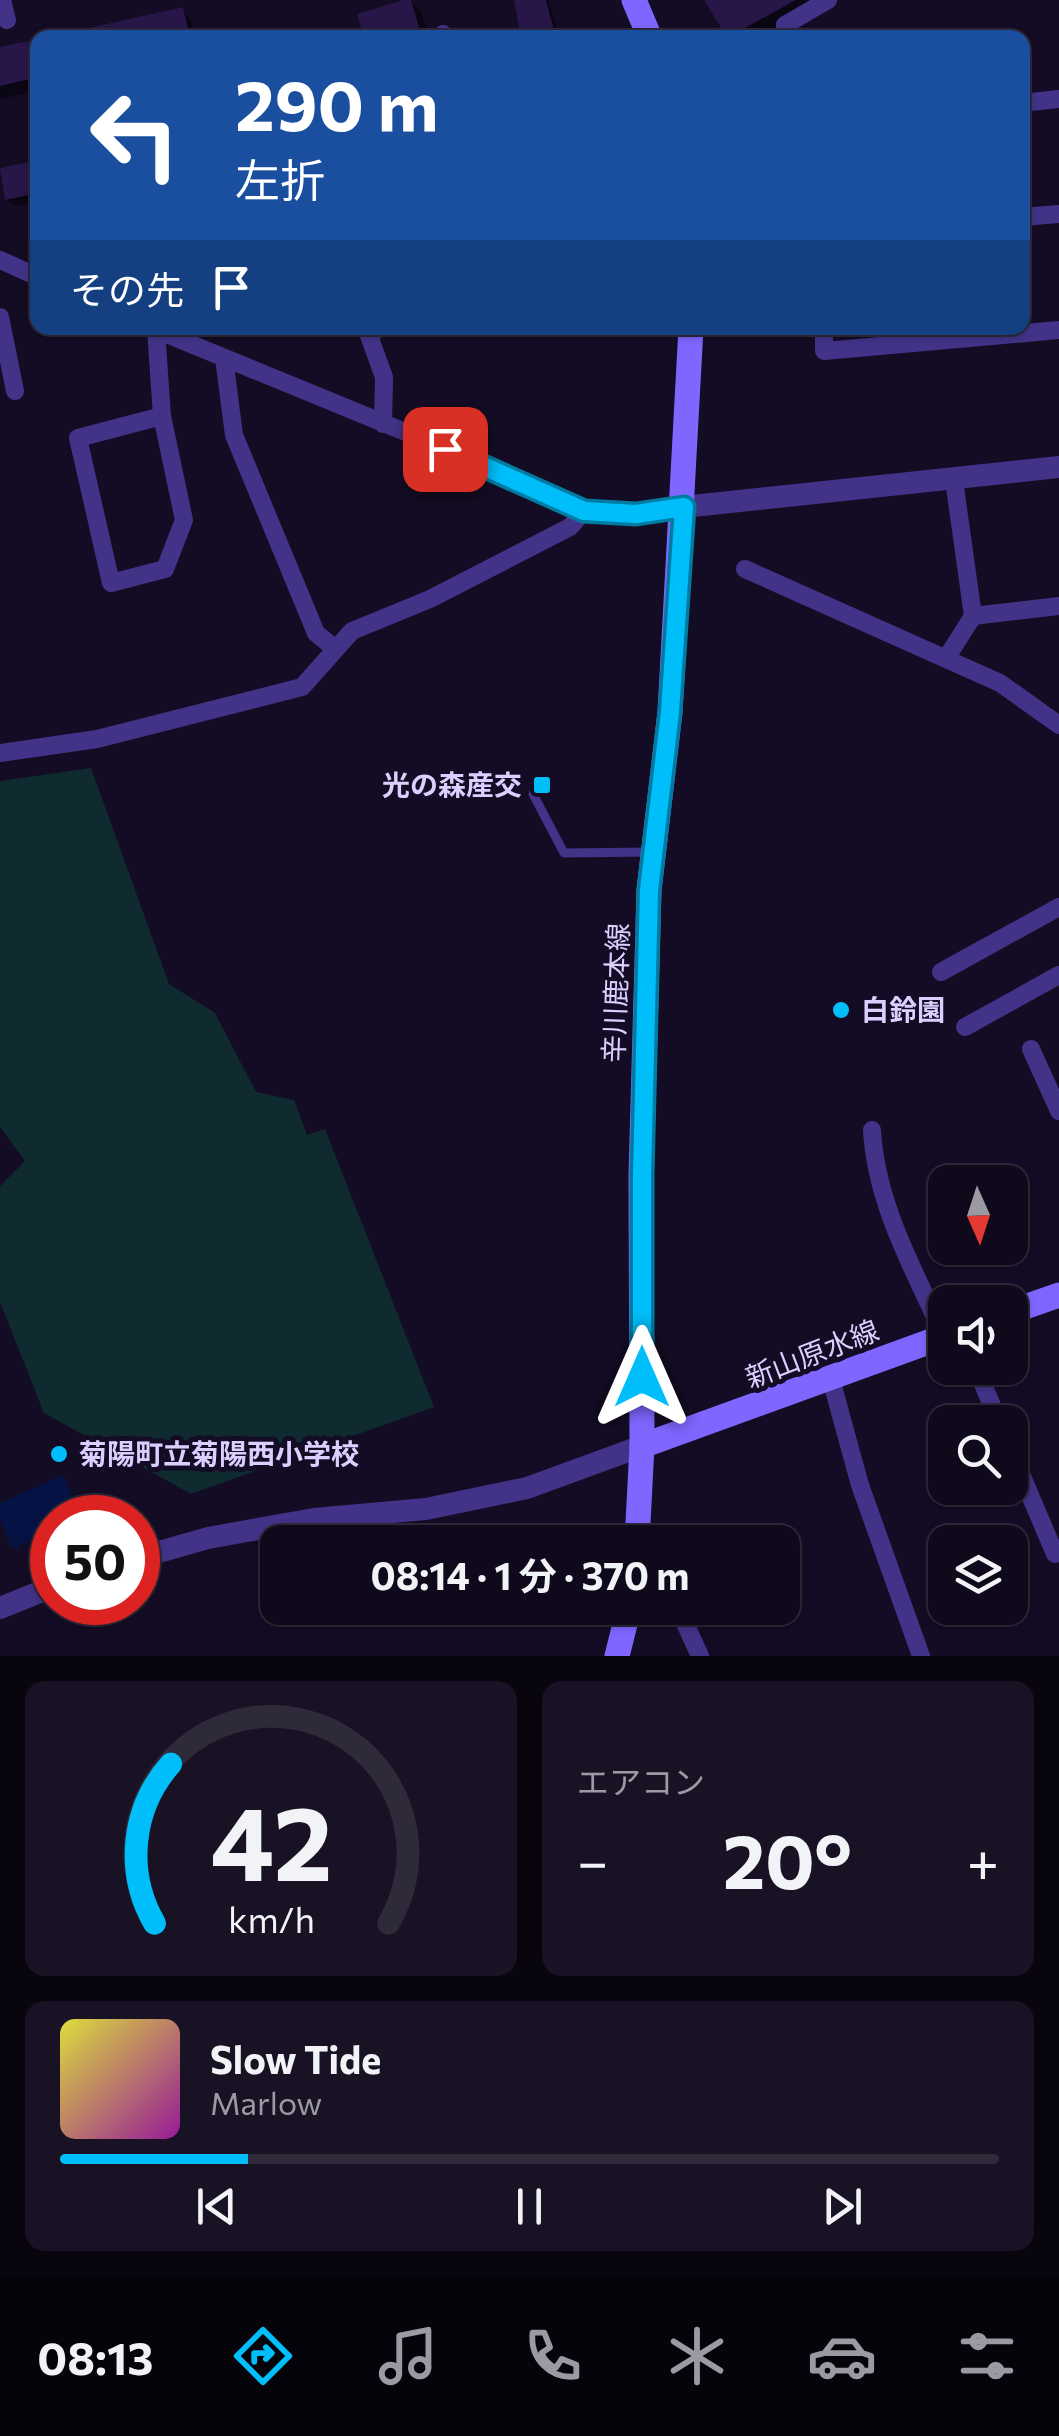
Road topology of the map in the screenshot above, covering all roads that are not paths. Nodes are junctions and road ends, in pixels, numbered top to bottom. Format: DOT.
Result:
graph roads {
  1 [pos="2,0"];
  2 [pos="634,0"];
  3 [pos="828,0"];
  4 [pos="7,20"];
  5 [pos="647,30"];
  6 [pos="787,30"];
  7 [pos="1059,99"];
  8 [pos="1030,101"];
  9 [pos="1059,214"];
  10 [pos="1030,216"];
  11 [pos="0,260"];
  12 [pos="30,273"];
  13 [pos="0,316"];
  14 [pos="1059,330"];
  15 [pos="1030,333"];
  16 [pos="155,335"];
  17 [pos="170,335"];
  18 [pos="369,335"];
  19 [pos="692,335"];
  20 [pos="824,335"];
  21 [pos="1003,335"];
  22 [pos="224,358"];
  23 [pos="9,382"];
  24 [pos="162,416"];
  25 [pos="383,424"];
  26 [pos="1059,468"];
  27 [pos="954,480"];
  28 [pos="684,507"];
  29 [pos="584,511"];
  30 [pos="745,569"];
  31 [pos="1059,606"];
  32 [pos="973,616"];
  33 [pos="333,647"];
  34 [pos="947,657"];
  35 [pos="1057,721"];
  36 [pos="0,753"];
  37 [pos="532,794"];
  38 [pos="653,852"];
  39 [pos="1059,907"];
  40 [pos="940,972"];
  41 [pos="1059,975"];
  42 [pos="965,1028"];
  43 [pos="1031,1050"];
  44 [pos="1059,1111"];
  45 [pos="872,1130"];
  46 [pos="1059,1294"];
  47 [pos="928,1299"];
  48 [pos="1028,1305"];
  49 [pos="928,1343"];
  50 [pos="831,1380"];
  51 [pos="642,1446"];
  52 [pos="1028,1491"];
  53 [pos="638,1525"];
  54 [pos="160,1552"];
  55 [pos="1057,1559"];
  56 [pos="30,1596"];
  57 [pos="0,1608"];
  58 [pos="624,1625"];
  59 [pos="686,1625"];
  60 [pos="617,1656"];
  61 [pos="700,1656"];
  62 [pos="921,1656"];
  1 -- 4 [label="street"];
  2 -- 5 [label="main road"];
  3 -- 6 [label="street"];
  7 -- 8 [label="street"];
  9 -- 10 [label="street"];
  11 -- 12 [label="street"];
  13 -- 23 [label="street"];
  14 -- 15 [label="street"];
  16 -- 24 [label="street"];
  17 -- 22 [label="street"];
  18 -- 25 [label="street"];
  19 -- 28 [label="main road, 辛川鹿本線"];
  20 -- 21 [label="street"];
  22 -- 25 [label="street"];
  22 -- 33 [label="street"];
  24 -- 24 [label="street"];
  25 -- 29 [label="street"];
  26 -- 27 [label="street"];
  27 -- 28 [label="street"];
  27 -- 32 [label="street"];
  28 -- 29 [label="street"];
  28 -- 38 [label="main road, 辛川鹿本線"];
  29 -- 33 [label="street"];
  30 -- 34 [label="street"];
  31 -- 32 [label="street"];
  32 -- 34 [label="street"];
  33 -- 36 [label="street"];
  34 -- 35 [label="street"];
  37 -- 38 [label="lane"];
  38 -- 51 [label="main road, 辛川鹿本線"];
  39 -- 40 [label="street"];
  41 -- 42 [label="street"];
  43 -- 44 [label="street"];
  45 -- 47 [label="street"];
  46 -- 48 [label="main road"];
  49 -- 50 [label="main road, 新山原水線"];
  50 -- 51 [label="main road, 新山原水線"];
  50 -- 62 [label="street"];
  51 -- 53 [label="main road, 辛川鹿本線"];
  51 -- 54 [label="street"];
  52 -- 55 [label="street"];
  56 -- 57 [label="street"];
  58 -- 60 [label="main road"];
  59 -- 61 [label="street"];
}
